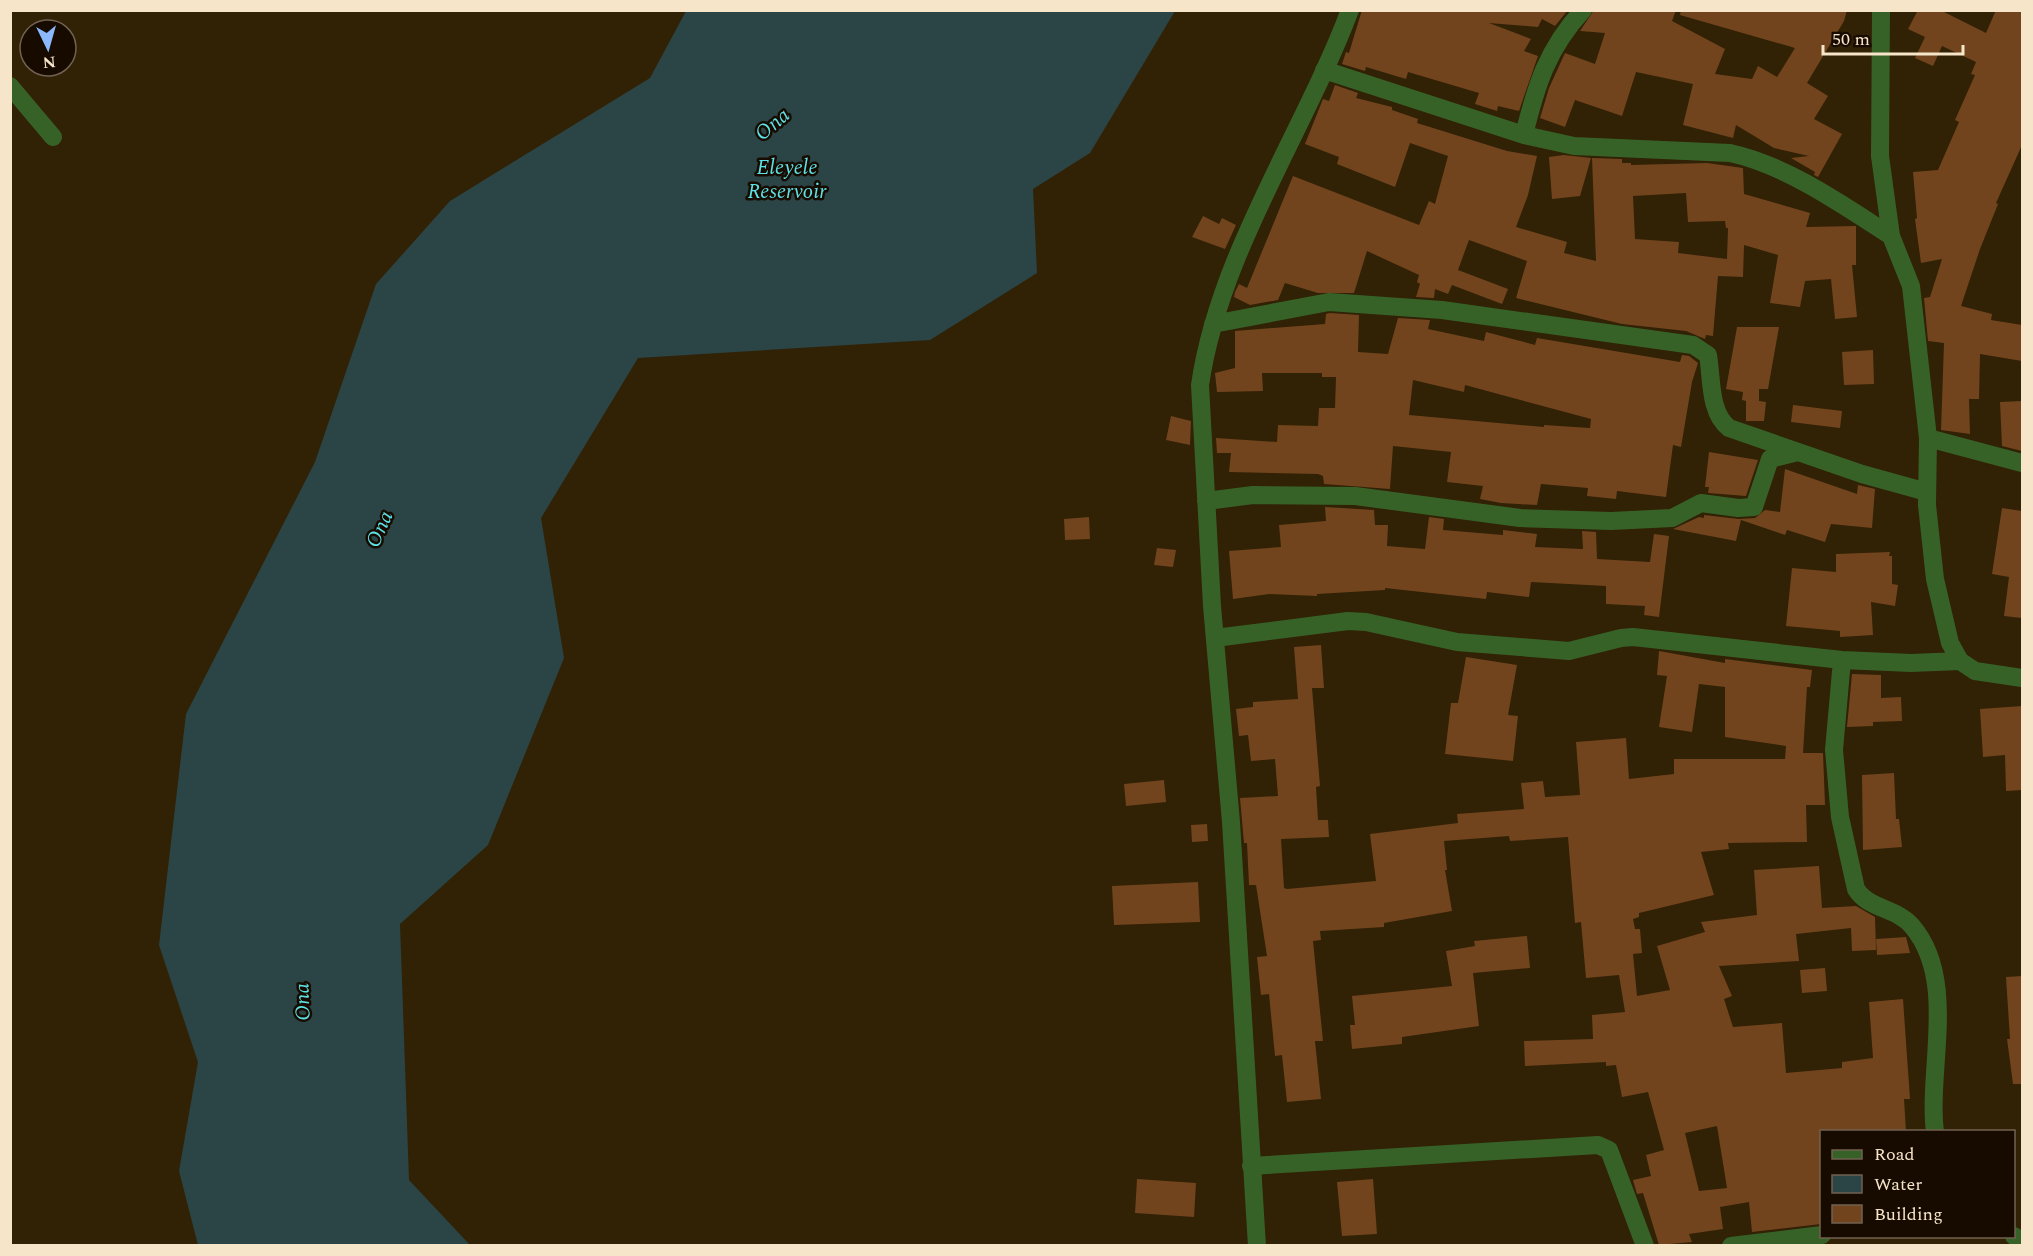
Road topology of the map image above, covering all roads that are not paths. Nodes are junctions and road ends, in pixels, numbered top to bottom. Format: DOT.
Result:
graph roads {
  1 [pos="1350,10"];
  2 [pos="1583,10"];
  3 [pos="1881,10"];
  4 [pos="1324,70"];
  5 [pos="10,86"];
  6 [pos="1524,135"];
  7 [pos="53,137"];
  8 [pos="1891,236"];
  9 [pos="1213,324"];
  10 [pos="1928,438"];
  11 [pos="1798,452"];
  12 [pos="2022,463"];
  13 [pos="1927,492"];
  14 [pos="1206,501"];
  15 [pos="1215,638"];
  16 [pos="1842,660"];
  17 [pos="1960,661"];
  18 [pos="2022,678"];
  19 [pos="1935,1130"];
  20 [pos="1251,1166"];
  21 [pos="1820,1236"];
  22 [pos="1257,1245"];
  23 [pos="1645,1245"];
  24 [pos="1731,1245"];
  1 -- 4 [label="street"];
  2 -- 6 [label="street"];
  3 -- 8 [label="street"];
  4 -- 6 [label="street"];
  4 -- 9 [label="street"];
  5 -- 7 [label="street"];
  6 -- 8 [label="street"];
  8 -- 10 [label="street"];
  9 -- 11 [label="street"];
  9 -- 14 [label="street"];
  10 -- 12 [label="street"];
  10 -- 13 [label="street"];
  11 -- 13 [label="street"];
  11 -- 14 [label="street"];
  13 -- 17 [label="street"];
  14 -- 15 [label="street"];
  15 -- 16 [label="street"];
  15 -- 20 [label="street"];
  16 -- 17 [label="street"];
  16 -- 19 [label="street"];
  17 -- 18 [label="street"];
  20 -- 22 [label="street"];
  20 -- 23 [label="street"];
  21 -- 24 [label="street"];
}
